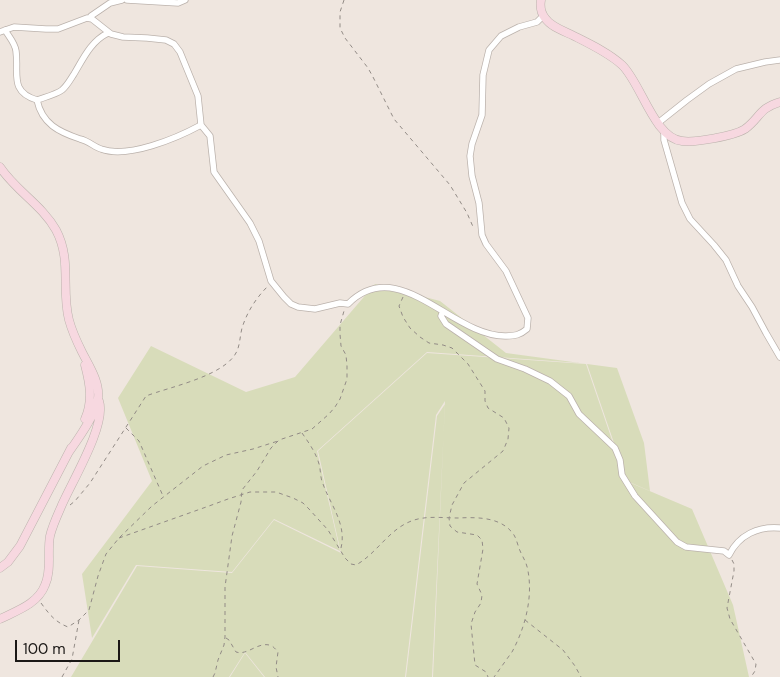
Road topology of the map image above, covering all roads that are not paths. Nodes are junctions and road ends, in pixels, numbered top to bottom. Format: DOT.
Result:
graph roads {
  1 [pos="122,0"];
  2 [pos="127,0"];
  3 [pos="185,0"];
  4 [pos="540,0"];
  5 [pos="543,16"];
  6 [pos="90,18"];
  7 [pos="3,31"];
  8 [pos="108,33"];
  9 [pos="780,60"];
  10 [pos="37,100"];
  11 [pos="780,102"];
  12 [pos="658,124"];
  13 [pos="201,125"];
  14 [pos="664,131"];
  15 [pos="0,167"];
  16 [pos="443,311"];
  17 [pos="82,351"];
  18 [pos="780,357"];
  19 [pos="93,414"];
  20 [pos="69,452"];
  21 [pos="780,528"];
  22 [pos="0,568"];
  23 [pos="0,619"];
  1 -- 6 [label="street"];
  2 -- 3 [label="street"];
  4 -- 5 [label="street"];
  5 -- 12 [label="street"];
  5 -- 16 [label="street"];
  6 -- 7 [label="street"];
  6 -- 8 [label="street"];
  7 -- 10 [label="street"];
  8 -- 10 [label="street"];
  8 -- 13 [label="street"];
  9 -- 12 [label="street"];
  10 -- 13 [label="street"];
  11 -- 14 [label="street"];
  12 -- 14 [label="street"];
  13 -- 16 [label="street"];
  14 -- 18 [label="street"];
  15 -- 17 [label="street"];
  16 -- 21 [label="street"];
  17 -- 19 [label="street"];
  17 -- 19 [label="street"];
  19 -- 20 [label="street"];
  19 -- 20 [label="street"];
  19 -- 23 [label="street"];
  20 -- 22 [label="street"];
}
